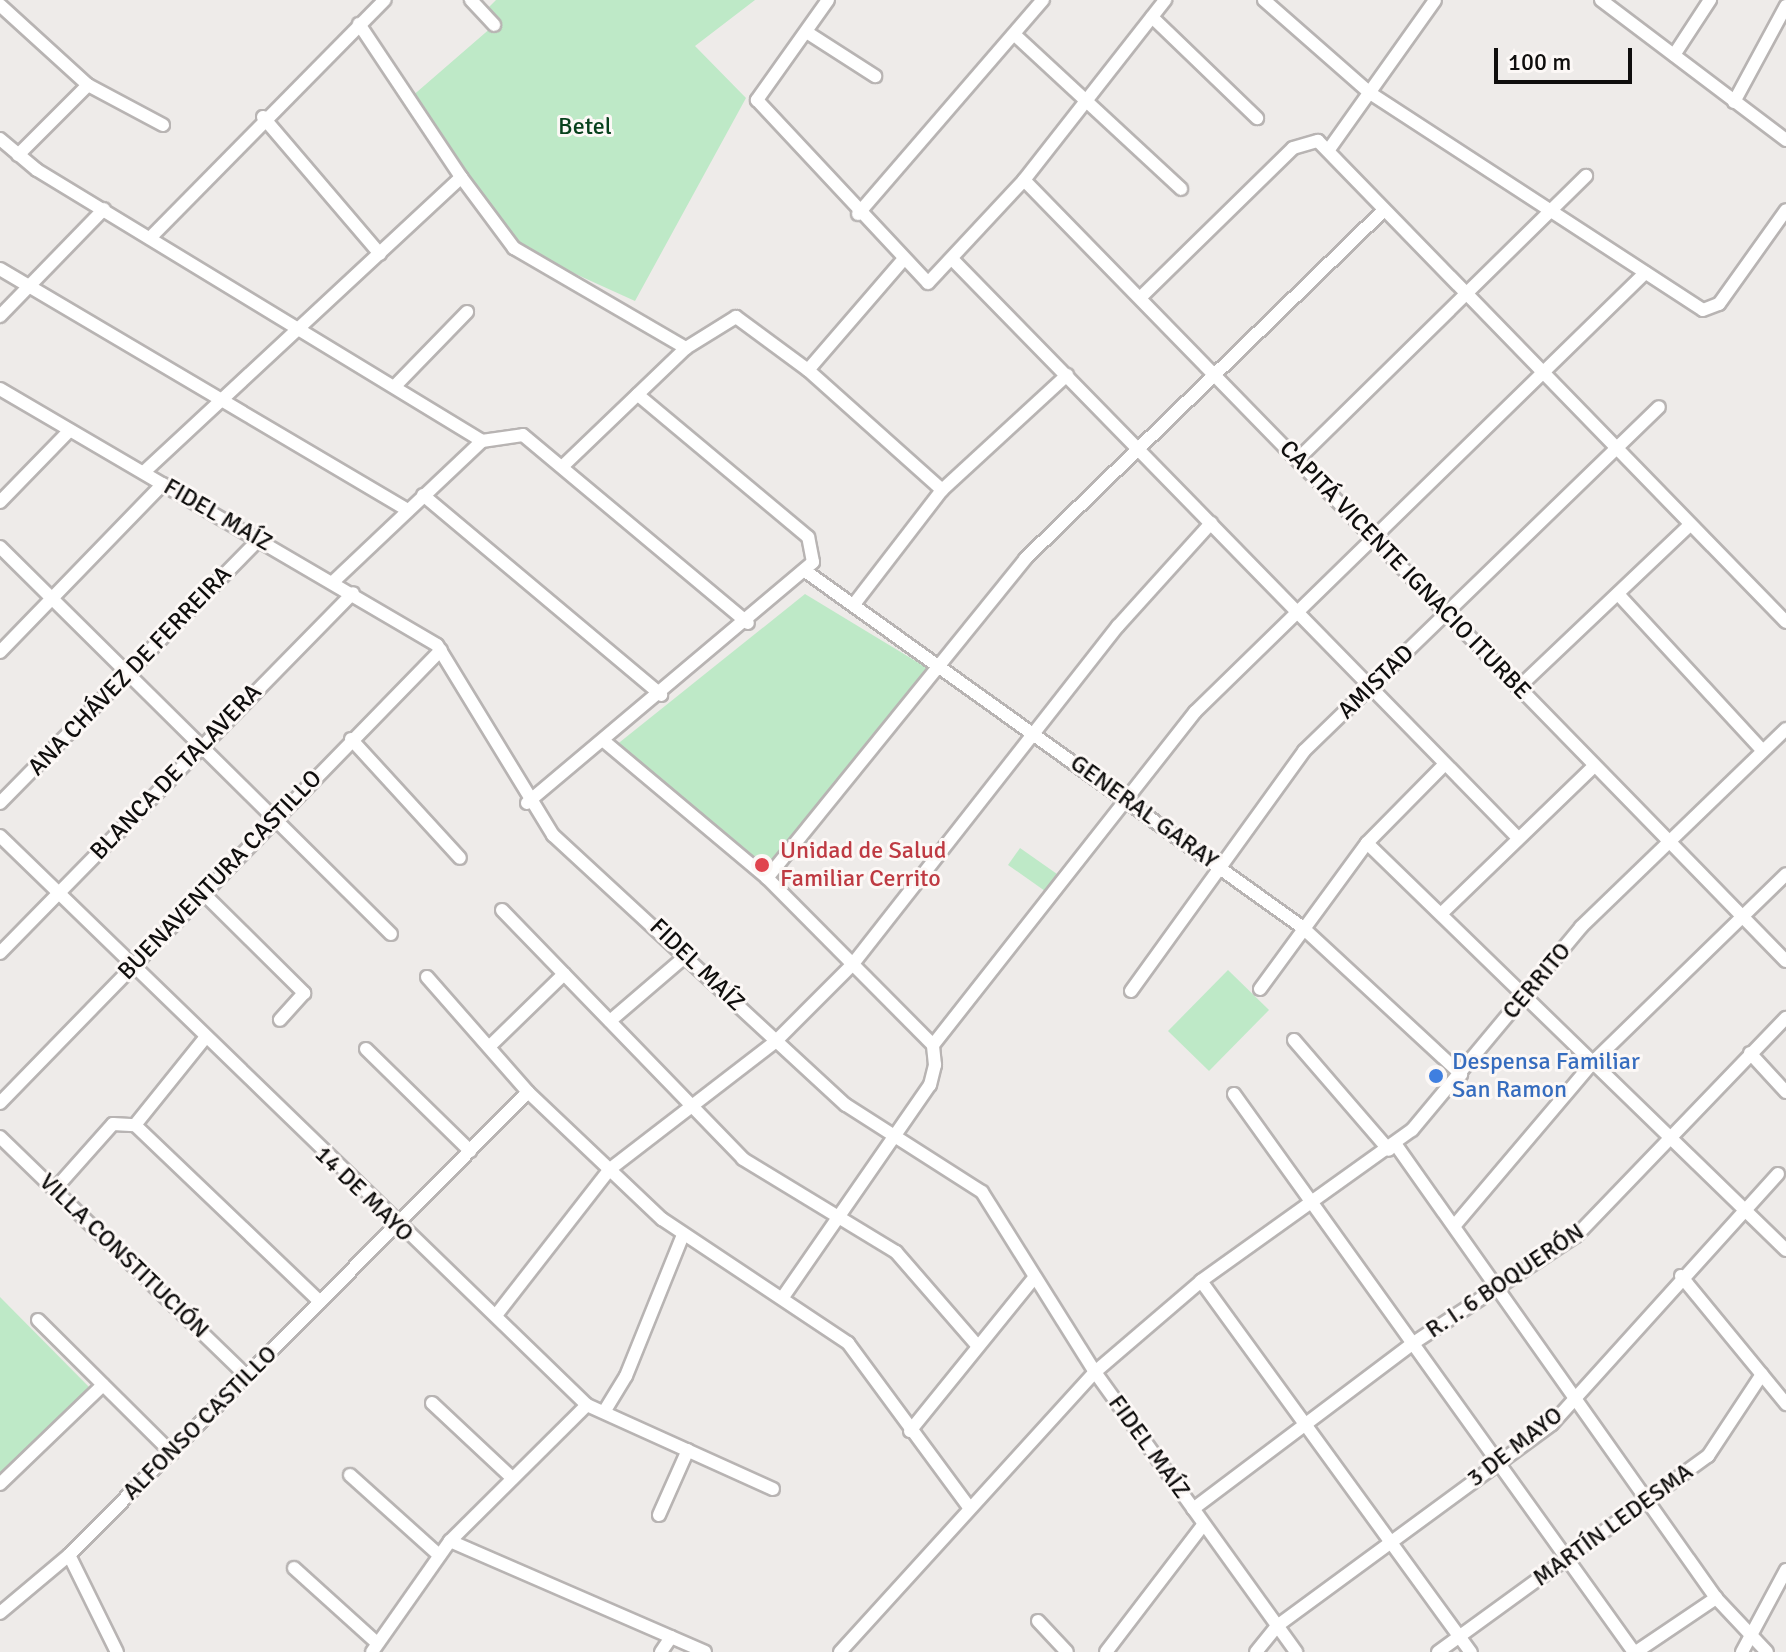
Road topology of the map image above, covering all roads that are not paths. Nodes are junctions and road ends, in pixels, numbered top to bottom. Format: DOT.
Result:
graph roads {
  1 [pos="385,0"];
  2 [pos="471,0"];
  3 [pos="828,0"];
  4 [pos="1043,0"];
  5 [pos="1165,0"];
  6 [pos="1264,0"];
  7 [pos="1435,0"];
  8 [pos="1601,0"];
  9 [pos="1710,0"];
  10 [pos="0,5"];
  11 [pos="1786,6"];
  12 [pos="1152,17"];
  13 [pos="359,24"];
  14 [pos="494,25"];
  15 [pos="808,33"];
  16 [pos="1016,36"];
  17 [pos="1674,55"];
  18 [pos="875,76"];
  19 [pos="88,85"];
  20 [pos="1370,93"];
  21 [pos="1090,98"];
  22 [pos="1734,102"];
  23 [pos="263,117"];
  24 [pos="1257,118"];
  25 [pos="163,125"];
  26 [pos="0,139"];
  27 [pos="1786,140"];
  28 [pos="1330,148"];
  29 [pos="18,155"];
  30 [pos="1586,176"];
  31 [pos="461,177"];
  32 [pos="1024,180"];
  33 [pos="1181,189"];
  34 [pos="104,209"];
  35 [pos="1384,210"];
  36 [pos="1786,210"];
  37 [pos="858,214"];
  38 [pos="1551,214"];
  39 [pos="150,238"];
  40 [pos="380,254"];
  41 [pos="902,261"];
  42 [pos="954,261"];
  43 [pos="0,269"];
  44 [pos="1645,273"];
  45 [pos="30,286"];
  46 [pos="1470,294"];
  47 [pos="1142,296"];
  48 [pos="467,312"];
  49 [pos="0,316"];
  50 [pos="298,326"];
  51 [pos="686,348"];
  52 [pos="808,370"];
  53 [pos="1545,371"];
  54 [pos="1216,373"];
  55 [pos="1067,375"];
  56 [pos="396,385"];
  57 [pos="0,389"];
  58 [pos="638,395"];
  59 [pos="219,399"];
  60 [pos="1659,407"];
  61 [pos="70,430"];
  62 [pos="482,441"];
  63 [pos="1137,446"];
  64 [pos="1616,447"];
  65 [pos="1298,459"];
  66 [pos="564,465"];
  67 [pos="144,472"];
  68 [pos="163,484"];
  69 [pos="942,490"];
  70 [pos="423,495"];
  71 [pos="0,502"];
  72 [pos="407,510"];
  73 [pos="1211,523"];
  74 [pos="1690,525"];
  75 [pos="1374,536"];
  76 [pos="259,539"];
  77 [pos="0,547"];
  78 [pos="808,573"];
  79 [pos="334,581"];
  80 [pos="353,593"];
  81 [pos="1618,594"];
  82 [pos="52,598"];
  83 [pos="855,603"];
  84 [pos="1297,610"];
  85 [pos="1446,613"];
  86 [pos="1786,622"];
  87 [pos="748,623"];
  88 [pos="441,650"];
  89 [pos="0,652"];
  90 [pos="944,665"];
  91 [pos="130,673"];
  92 [pos="1373,688"];
  93 [pos="1518,688"];
  94 [pos="661,695"];
  95 [pos="1786,729"];
  96 [pos="1033,732"];
  97 [pos="351,739"];
  98 [pos="605,742"];
  99 [pos="203,744"];
  100 [pos="1762,750"];
  101 [pos="1445,764"];
  102 [pos="1594,766"];
  103 [pos="1128,802"];
  104 [pos="0,803"];
  105 [pos="527,803"];
  106 [pos="276,814"];
  107 [pos="0,836"];
  108 [pos="1518,838"];
  109 [pos="1670,839"];
  110 [pos="1367,843"];
  111 [pos="460,858"];
  112 [pos="1217,865"];
  113 [pos="1786,874"];
  114 [pos="767,878"];
  115 [pos="202,892"];
  116 [pos="59,893"];
  117 [pos="502,910"];
  118 [pos="1442,913"];
  119 [pos="1743,916"];
  120 [pos="1302,927"];
  121 [pos="391,934"];
  122 [pos="0,953"];
  123 [pos="687,955"];
  124 [pos="1786,961"];
  125 [pos="852,965"];
  126 [pos="133,966"];
  127 [pos="564,974"];
  128 [pos="427,977"];
  129 [pos="1260,989"];
  130 [pos="1131,991"];
  131 [pos="1525,993"];
  132 [pos="1786,1018"];
  133 [pos="280,1020"];
  134 [pos="610,1021"];
  135 [pos="205,1038"];
  136 [pos="1294,1040"];
  137 [pos="776,1041"];
  138 [pos="491,1045"];
  139 [pos="933,1045"];
  140 [pos="366,1049"];
  141 [pos="1750,1053"];
  142 [pos="1596,1059"];
  143 [pos="1461,1074"];
  144 [pos="528,1092"];
  145 [pos="1786,1092"];
  146 [pos="1234,1094"];
  147 [pos="0,1103"];
  148 [pos="693,1106"];
  149 [pos="135,1125"];
  150 [pos="895,1132"];
  151 [pos="1672,1132"];
  152 [pos="0,1137"];
  153 [pos="1392,1148"];
  154 [pos="470,1151"];
  155 [pos="610,1169"];
  156 [pos="1778,1174"];
  157 [pos="55,1189"];
  158 [pos="1309,1201"];
  159 [pos="1746,1206"];
  160 [pos="840,1216"];
  161 [pos="392,1224"];
  162 [pos="1455,1225"];
  163 [pos="683,1235"];
  164 [pos="1786,1250"];
  165 [pos="1681,1276"];
  166 [pos="1033,1279"];
  167 [pos="1201,1281"];
  168 [pos="1496,1285"];
  169 [pos="783,1297"];
  170 [pos="320,1302"];
  171 [pos="497,1314"];
  172 [pos="38,1320"];
  173 [pos="976,1344"];
  174 [pos="1412,1344"];
  175 [pos="1095,1372"];
  176 [pos="1762,1374"];
  177 [pos="247,1376"];
  178 [pos="103,1385"];
  179 [pos="1577,1396"];
  180 [pos="432,1403"];
  181 [pos="1786,1404"];
  182 [pos="587,1405"];
  183 [pos="604,1412"];
  184 [pos="1306,1423"];
  185 [pos="910,1431"];
  186 [pos="688,1450"];
  187 [pos="172,1453"];
  188 [pos="1496,1463"];
  189 [pos="350,1475"];
  190 [pos="510,1476"];
  191 [pos="0,1484"];
  192 [pos="773,1489"];
  193 [pos="1649,1500"];
  194 [pos="968,1506"];
  195 [pos="1193,1509"];
  196 [pos="659,1515"];
  197 [pos="1203,1525"];
  198 [pos="450,1541"];
  199 [pos="1389,1541"];
  200 [pos="69,1555"];
  201 [pos="439,1555"];
  202 [pos="1567,1559"];
  203 [pos="294,1568"];
  204 [pos="1786,1570"];
  205 [pos="1716,1598"];
  206 [pos="0,1613"];
  207 [pos="1038,1621"];
  208 [pos="1277,1626"];
  209 [pos="1458,1635"];
  210 [pos="1752,1635"];
  211 [pos="671,1637"];
  212 [pos="375,1648"];
  213 [pos="117,1652"];
  214 [pos="661,1652"];
  215 [pos="705,1652"];
  216 [pos="840,1652"];
  217 [pos="1067,1652"];
  218 [pos="1106,1652"];
  219 [pos="1256,1652"];
  220 [pos="1296,1652"];
  221 [pos="1438,1652"];
  222 [pos="1471,1652"];
  223 [pos="1635,1652"];
  224 [pos="1742,1652"];
  225 [pos="1767,1652"];
  1 -- 13 [label="street"];
  2 -- 14 [label="street"];
  3 -- 15 [label="street"];
  4 -- 16 [label="street"];
  5 -- 12 [label="street"];
  6 -- 20 [label="street"];
  7 -- 20 [label="street"];
  8 -- 17 [label="street"];
  9 -- 17 [label="street"];
  10 -- 19 [label="street"];
  11 -- 22 [label="street"];
  12 -- 21 [label="street"];
  12 -- 24 [label="street"];
  13 -- 23 [label="street"];
  13 -- 31 [label="street"];
  15 -- 18 [label="street"];
  15 -- 37 [label="street"];
  16 -- 21 [label="street"];
  16 -- 37 [label="street"];
  17 -- 22 [label="street"];
  19 -- 25 [label="street"];
  19 -- 29 [label="street"];
  20 -- 28 [label="street"];
  20 -- 38 [label="street"];
  21 -- 32 [label="street"];
  21 -- 33 [label="street"];
  22 -- 27 [label="street"];
  23 -- 39 [label="street"];
  23 -- 40 [label="street"];
  26 -- 29 [label="street"];
  28 -- 35 [label="street"];
  28 -- 47 [label="street"];
  29 -- 34 [label="street"];
  30 -- 38 [label="street"];
  31 -- 40 [label="street"];
  31 -- 51 [label="street"];
  32 -- 42 [label="street"];
  32 -- 47 [label="street, CAPITÁ VICENTE IGNACIO ITURBE"];
  34 -- 39 [label="street"];
  34 -- 45 [label="street"];
  35 -- 46 [label="street"];
  35 -- 54 [label="street"];
  36 -- 44 [label="street"];
  37 -- 41 [label="street"];
  38 -- 44 [label="street"];
  38 -- 46 [label="street"];
  39 -- 50 [label="street"];
  40 -- 50 [label="street"];
  41 -- 42 [label="street"];
  41 -- 52 [label="street"];
  42 -- 55 [label="street"];
  43 -- 45 [label="street"];
  44 -- 53 [label="street"];
  45 -- 49 [label="street"];
  45 -- 59 [label="street"];
  46 -- 53 [label="street"];
  46 -- 65 [label="street"];
  47 -- 54 [label="street, CAPITÁ VICENTE IGNACIO ITURBE"];
  48 -- 56 [label="street"];
  50 -- 56 [label="street"];
  50 -- 59 [label="street"];
  51 -- 52 [label="street"];
  51 -- 58 [label="street"];
  52 -- 69 [label="street"];
  53 -- 64 [label="street"];
  53 -- 75 [label="street"];
  54 -- 63 [label="street"];
  54 -- 65 [label="street, CAPITÁ VICENTE IGNACIO ITURBE"];
  55 -- 63 [label="street"];
  55 -- 69 [label="street"];
  56 -- 62 [label="street"];
  57 -- 61 [label="street, FIDEL MAÍZ"];
  58 -- 66 [label="street"];
  58 -- 78 [label="street"];
  59 -- 67 [label="street"];
  59 -- 72 [label="street"];
  60 -- 64 [label="street, AMISTAD"];
  61 -- 67 [label="street, FIDEL MAÍZ"];
  61 -- 71 [label="street"];
  62 -- 66 [label="street"];
  62 -- 70 [label="street"];
  63 -- 73 [label="street"];
  63 -- 90 [label="street"];
  64 -- 74 [label="street"];
  64 -- 85 [label="street, AMISTAD"];
  65 -- 75 [label="street, CAPITÁ VICENTE IGNACIO ITURBE"];
  66 -- 87 [label="street"];
  67 -- 68 [label="street, FIDEL MAÍZ"];
  68 -- 76 [label="street, FIDEL MAÍZ"];
  68 -- 82 [label="street"];
  69 -- 83 [label="street"];
  70 -- 72 [label="street"];
  70 -- 94 [label="street"];
  72 -- 79 [label="street"];
  73 -- 84 [label="street"];
  73 -- 96 [label="street"];
  74 -- 81 [label="street"];
  74 -- 86 [label="street"];
  75 -- 84 [label="street"];
  75 -- 85 [label="street, CAPITÁ VICENTE IGNACIO ITURBE"];
  76 -- 79 [label="street, FIDEL MAÍZ"];
  76 -- 91 [label="street, ANA CHÁVEZ DE FERREIRA"];
  77 -- 82 [label="street"];
  78 -- 83 [label="street, GENERAL GARAY"];
  78 -- 87 [label="street"];
  79 -- 80 [label="street, FIDEL MAÍZ"];
  80 -- 88 [label="street, FIDEL MAÍZ"];
  80 -- 99 [label="street, BLANCA DE TALAVERA"];
  81 -- 93 [label="street"];
  81 -- 100 [label="street"];
  82 -- 89 [label="street"];
  82 -- 91 [label="street"];
  83 -- 90 [label="street, GENERAL GARAY"];
  84 -- 92 [label="street"];
  84 -- 103 [label="street"];
  85 -- 92 [label="street, AMISTAD"];
  85 -- 93 [label="street, CAPITÁ VICENTE IGNACIO ITURBE"];
  87 -- 94 [label="street"];
  88 -- 97 [label="street, BUENAVENTURA CASTILLO"];
  88 -- 105 [label="street, FIDEL MAÍZ"];
  90 -- 96 [label="street, GENERAL GARAY"];
  90 -- 114 [label="street"];
  91 -- 99 [label="street"];
  91 -- 104 [label="street, ANA CHÁVEZ DE FERREIRA"];
  92 -- 101 [label="street"];
  92 -- 112 [label="street, AMISTAD"];
  93 -- 102 [label="street, CAPITÁ VICENTE IGNACIO ITURBE"];
  94 -- 98 [label="street"];
  95 -- 100 [label="street, CERRITO"];
  96 -- 103 [label="street, GENERAL GARAY"];
  96 -- 125 [label="street"];
  97 -- 106 [label="street, BUENAVENTURA CASTILLO"];
  97 -- 111 [label="street"];
  98 -- 105 [label="street"];
  98 -- 114 [label="street"];
  99 -- 106 [label="street"];
  99 -- 116 [label="street, BLANCA DE TALAVERA"];
  100 -- 109 [label="street, CERRITO"];
  101 -- 108 [label="street"];
  101 -- 110 [label="street"];
  102 -- 108 [label="street"];
  102 -- 109 [label="street, CAPITÁ VICENTE IGNACIO ITURBE"];
  103 -- 112 [label="street, GENERAL GARAY"];
  103 -- 139 [label="street"];
  105 -- 123 [label="street, FIDEL MAÍZ"];
  106 -- 115 [label="street, BUENAVENTURA CASTILLO"];
  106 -- 121 [label="street"];
  107 -- 116 [label="street, 14 DE MAYO"];
  108 -- 118 [label="street"];
  109 -- 119 [label="street, CAPITÁ VICENTE IGNACIO ITURBE"];
  109 -- 131 [label="street, CERRITO"];
  110 -- 118 [label="street"];
  110 -- 120 [label="street"];
  112 -- 120 [label="street, GENERAL GARAY"];
  112 -- 130 [label="street, AMISTAD"];
  113 -- 119 [label="street"];
  114 -- 125 [label="street"];
  115 -- 126 [label="street, BUENAVENTURA CASTILLO"];
  115 -- 133 [label="street"];
  116 -- 122 [label="street, BLANCA DE TALAVERA"];
  116 -- 126 [label="street, 14 DE MAYO"];
  117 -- 127 [label="street"];
  118 -- 131 [label="street"];
  119 -- 124 [label="street, CAPITÁ VICENTE IGNACIO ITURBE"];
  119 -- 142 [label="street"];
  120 -- 129 [label="street"];
  120 -- 143 [label="street, GENERAL GARAY"];
  123 -- 134 [label="street"];
  123 -- 137 [label="street, FIDEL MAÍZ"];
  125 -- 137 [label="street"];
  125 -- 139 [label="street"];
  126 -- 135 [label="street, 14 DE MAYO"];
  126 -- 147 [label="street, BUENAVENTURA CASTILLO"];
  127 -- 134 [label="street"];
  127 -- 138 [label="street"];
  128 -- 138 [label="street"];
  131 -- 142 [label="street"];
  131 -- 143 [label="street, CERRITO"];
  132 -- 141 [label="street, R. I. 6 BOQUERÓN"];
  134 -- 148 [label="street"];
  135 -- 149 [label="street"];
  135 -- 161 [label="street, 14 DE MAYO"];
  136 -- 153 [label="street"];
  137 -- 148 [label="street"];
  137 -- 150 [label="street, FIDEL MAÍZ"];
  138 -- 144 [label="street"];
  139 -- 150 [label="street"];
  140 -- 154 [label="street"];
  141 -- 145 [label="street"];
  141 -- 151 [label="street, R. I. 6 BOQUERÓN"];
  142 -- 151 [label="street"];
  142 -- 162 [label="street"];
  143 -- 153 [label="street, CERRITO"];
  144 -- 154 [label="street, ALFONSO CASTILLO"];
  144 -- 155 [label="street"];
  146 -- 158 [label="street"];
  148 -- 155 [label="street"];
  148 -- 160 [label="street"];
  149 -- 157 [label="street"];
  149 -- 170 [label="street"];
  150 -- 160 [label="street"];
  150 -- 166 [label="street, FIDEL MAÍZ"];
  151 -- 159 [label="street"];
  151 -- 168 [label="street, R. I. 6 BOQUERÓN"];
  152 -- 157 [label="street, VILLA CONSTITUCIÓN"];
  153 -- 158 [label="street, CERRITO"];
  153 -- 162 [label="street"];
  154 -- 161 [label="street, ALFONSO CASTILLO"];
  155 -- 163 [label="street"];
  155 -- 171 [label="street"];
  156 -- 159 [label="street, 3 DE MAYO"];
  157 -- 177 [label="street, VILLA CONSTITUCIÓN"];
  158 -- 167 [label="street, CERRITO"];
  158 -- 174 [label="street"];
  159 -- 164 [label="street"];
  159 -- 165 [label="street, 3 DE MAYO"];
  160 -- 169 [label="street"];
  160 -- 173 [label="street"];
  161 -- 170 [label="street, ALFONSO CASTILLO"];
  161 -- 171 [label="street, 14 DE MAYO"];
  162 -- 168 [label="street"];
  163 -- 169 [label="street"];
  163 -- 183 [label="street"];
  165 -- 176 [label="street"];
  165 -- 179 [label="street, 3 DE MAYO"];
  166 -- 173 [label="street"];
  166 -- 175 [label="street, FIDEL MAÍZ"];
  167 -- 175 [label="street, CERRITO"];
  167 -- 184 [label="street"];
  168 -- 174 [label="street, R. I. 6 BOQUERÓN"];
  168 -- 179 [label="street"];
  169 -- 185 [label="street"];
  170 -- 177 [label="street, ALFONSO CASTILLO"];
  171 -- 182 [label="street, 14 DE MAYO"];
  172 -- 178 [label="street"];
  173 -- 185 [label="street"];
  174 -- 184 [label="street, R. I. 6 BOQUERÓN"];
  174 -- 188 [label="street"];
  175 -- 194 [label="street, CERRITO"];
  175 -- 195 [label="street, FIDEL MAÍZ"];
  176 -- 181 [label="street"];
  176 -- 193 [label="street, MARTÍN LEDESMA"];
  177 -- 187 [label="street, ALFONSO CASTILLO"];
  178 -- 187 [label="street"];
  178 -- 191 [label="street"];
  179 -- 188 [label="street, 3 DE MAYO"];
  179 -- 193 [label="street"];
  180 -- 190 [label="street"];
  182 -- 183 [label="street, 14 DE MAYO"];
  182 -- 190 [label="street"];
  183 -- 186 [label="street, 14 DE MAYO"];
  184 -- 195 [label="street, R. I. 6 BOQUERÓN"];
  184 -- 199 [label="street"];
  185 -- 194 [label="street"];
  186 -- 192 [label="street, 14 DE MAYO"];
  186 -- 196 [label="street"];
  187 -- 200 [label="street, ALFONSO CASTILLO"];
  188 -- 199 [label="street, 3 DE MAYO"];
  188 -- 202 [label="street"];
  189 -- 201 [label="street"];
  190 -- 198 [label="street"];
  193 -- 202 [label="street, MARTÍN LEDESMA"];
  193 -- 205 [label="street"];
  194 -- 216 [label="street, CERRITO"];
  195 -- 197 [label="street, FIDEL MAÍZ"];
  197 -- 208 [label="street, FIDEL MAÍZ"];
  197 -- 218 [label="street"];
  198 -- 201 [label="street"];
  198 -- 211 [label="street"];
  199 -- 208 [label="street, 3 DE MAYO"];
  199 -- 209 [label="street"];
  200 -- 206 [label="street, ALFONSO CASTILLO"];
  200 -- 213 [label="street"];
  201 -- 212 [label="street"];
  202 -- 209 [label="street, MARTÍN LEDESMA"];
  202 -- 223 [label="street"];
  203 -- 212 [label="street"];
  204 -- 210 [label="street"];
  205 -- 210 [label="street"];
  205 -- 223 [label="street"];
  207 -- 217 [label="street"];
  208 -- 219 [label="street, 3 DE MAYO"];
  208 -- 220 [label="street, FIDEL MAÍZ"];
  209 -- 221 [label="street, MARTÍN LEDESMA"];
  209 -- 222 [label="street"];
  210 -- 224 [label="street"];
  210 -- 225 [label="street"];
  211 -- 214 [label="street"];
  211 -- 215 [label="street"];
}
